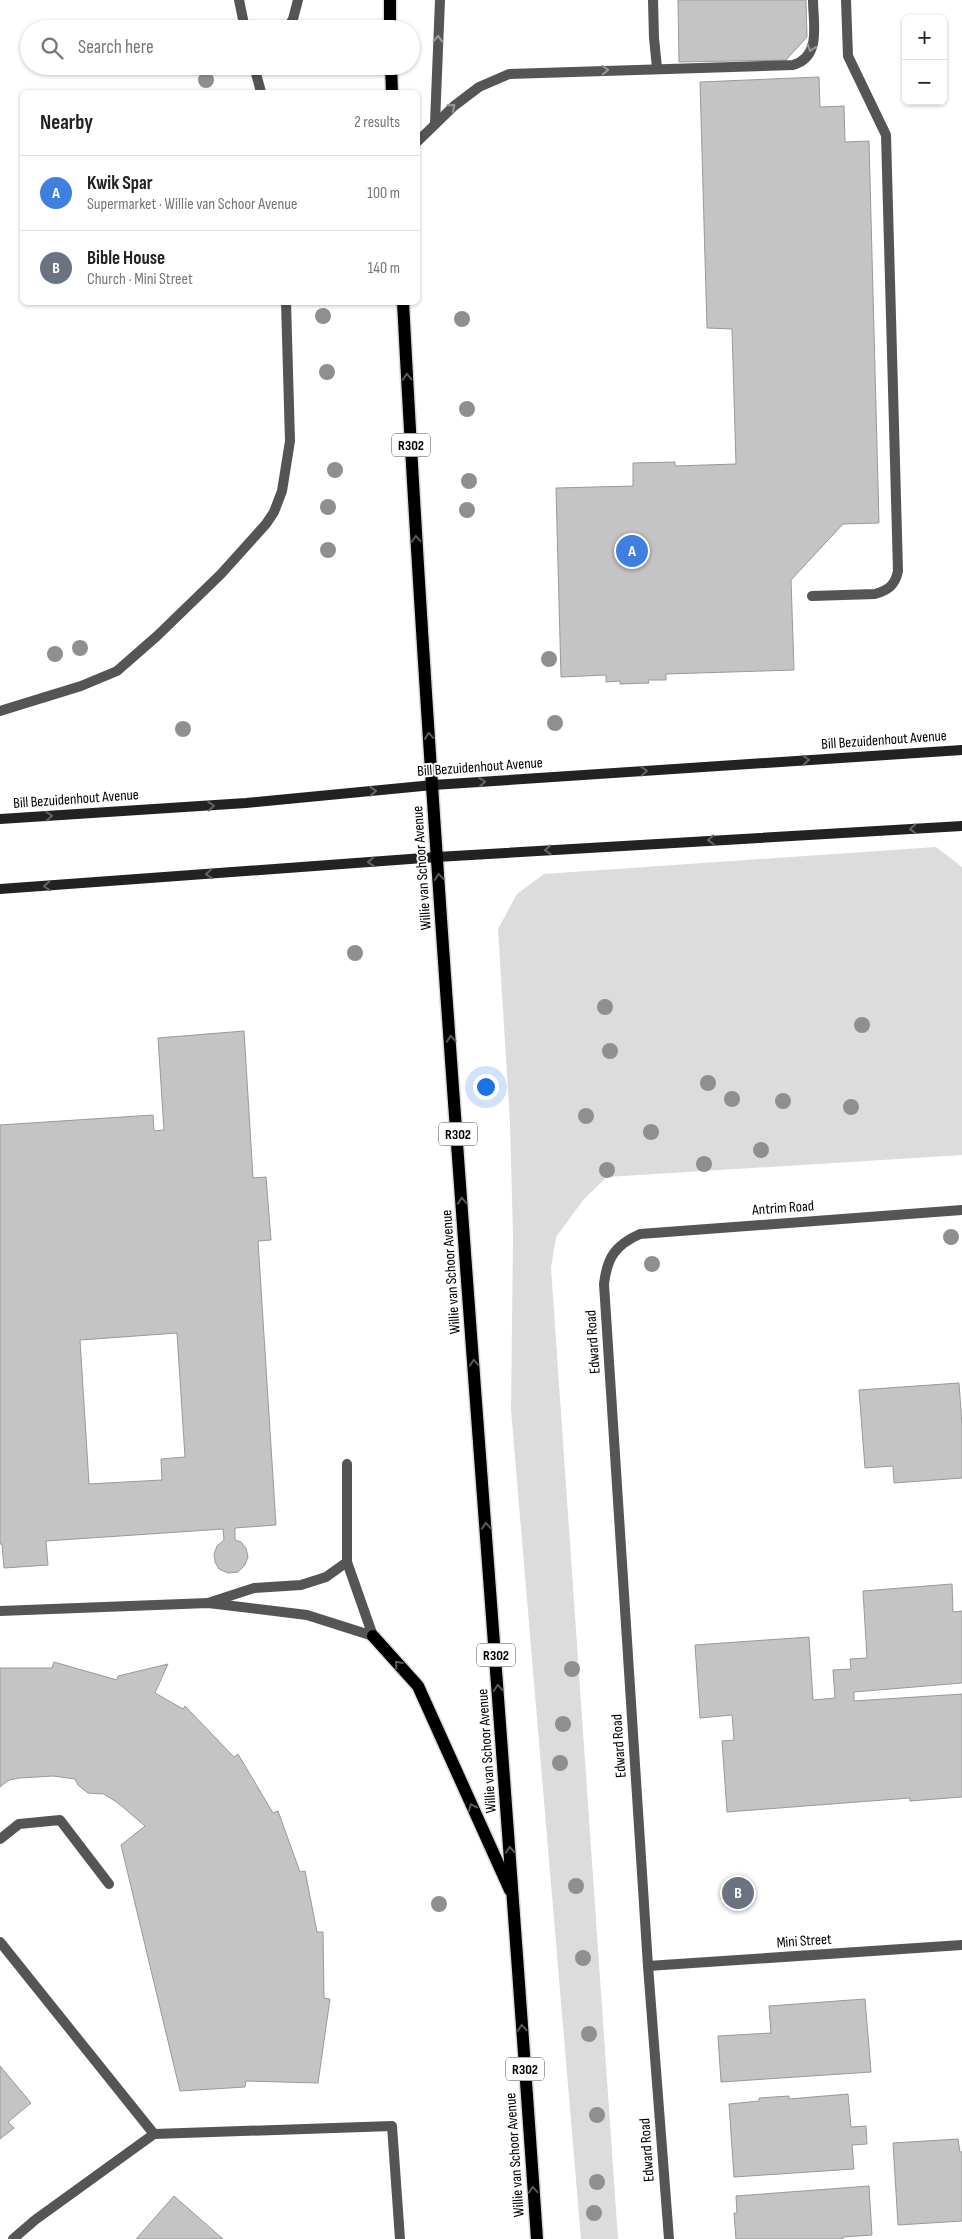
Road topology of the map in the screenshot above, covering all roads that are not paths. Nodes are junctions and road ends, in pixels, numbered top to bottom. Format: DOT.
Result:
graph roads {
  1 [pos="239,0"];
  2 [pos="298,0"];
  3 [pos="390,0"];
  4 [pos="440,0"];
  5 [pos="652,0"];
  6 [pos="813,0"];
  7 [pos="846,0"];
  8 [pos="242,20"];
  9 [pos="292,20"];
  10 [pos="390,20"];
  11 [pos="657,68"];
  12 [pos="256,75"];
  13 [pos="392,75"];
  14 [pos="260,90"];
  15 [pos="392,90"];
  16 [pos="435,123"];
  17 [pos="420,139"];
  18 [pos="286,305"];
  19 [pos="403,305"];
  20 [pos="812,596"];
  21 [pos="0,711"];
  22 [pos="962,750"];
  23 [pos="433,785"];
  24 [pos="0,819"];
  25 [pos="962,826"];
  26 [pos="437,857"];
  27 [pos="0,889"];
  28 [pos="962,1210"];
  29 [pos="613,1253"];
  30 [pos="347,1464"];
  31 [pos="347,1562"];
  32 [pos="208,1603"];
  33 [pos="0,1612"];
  34 [pos="373,1636"];
  35 [pos="0,1839"];
  36 [pos="109,1884"];
  37 [pos="514,1899"];
  38 [pos="0,1942"];
  39 [pos="962,1944"];
  40 [pos="648,1966"];
  41 [pos="154,2134"];
  42 [pos="14,2239"];
  43 [pos="400,2239"];
  44 [pos="537,2239"];
  45 [pos="669,2239"];
  1 -- 8 [label="street"];
  2 -- 9 [label="street"];
  3 -- 10 [label="main road"];
  16 -- 4 [label="street, one-way"];
  5 -- 11 [label="street"];
  6 -- 11 [label="street, one-way"];
  7 -- 20 [label="street"];
  16 -- 11 [label="street, one-way"];
  12 -- 14 [label="street"];
  13 -- 15 [label="main road"];
  16 -- 17 [label="street"];
  18 -- 21 [label="street"];
  23 -- 19 [label="main road, Willie van Schoor Avenue / R302, one-way"];
  23 -- 22 [label="main road, Bill Bezuidenhout Avenue, one-way"];
  24 -- 23 [label="main road, Bill Bezuidenhout Avenue, one-way"];
  23 -- 26 [label="main road, Willie van Schoor Avenue / R302"];
  25 -- 26 [label="main road, one-way"];
  26 -- 27 [label="main road, one-way"];
  37 -- 26 [label="main road, Willie van Schoor Avenue / R302, one-way"];
  28 -- 29 [label="street, Antrim Road"];
  29 -- 40 [label="street, Edward Road"];
  30 -- 31 [label="street"];
  31 -- 32 [label="street"];
  31 -- 34 [label="street"];
  32 -- 33 [label="street"];
  32 -- 34 [label="street"];
  37 -- 34 [label="main road, one-way"];
  35 -- 36 [label="street"];
  44 -- 37 [label="main road, Willie van Schoor Avenue / R302, one-way"];
  38 -- 41 [label="street"];
  39 -- 40 [label="street, Mini Street"];
  40 -- 45 [label="street, Edward Road"];
  41 -- 42 [label="street"];
  41 -- 43 [label="street"];
}
